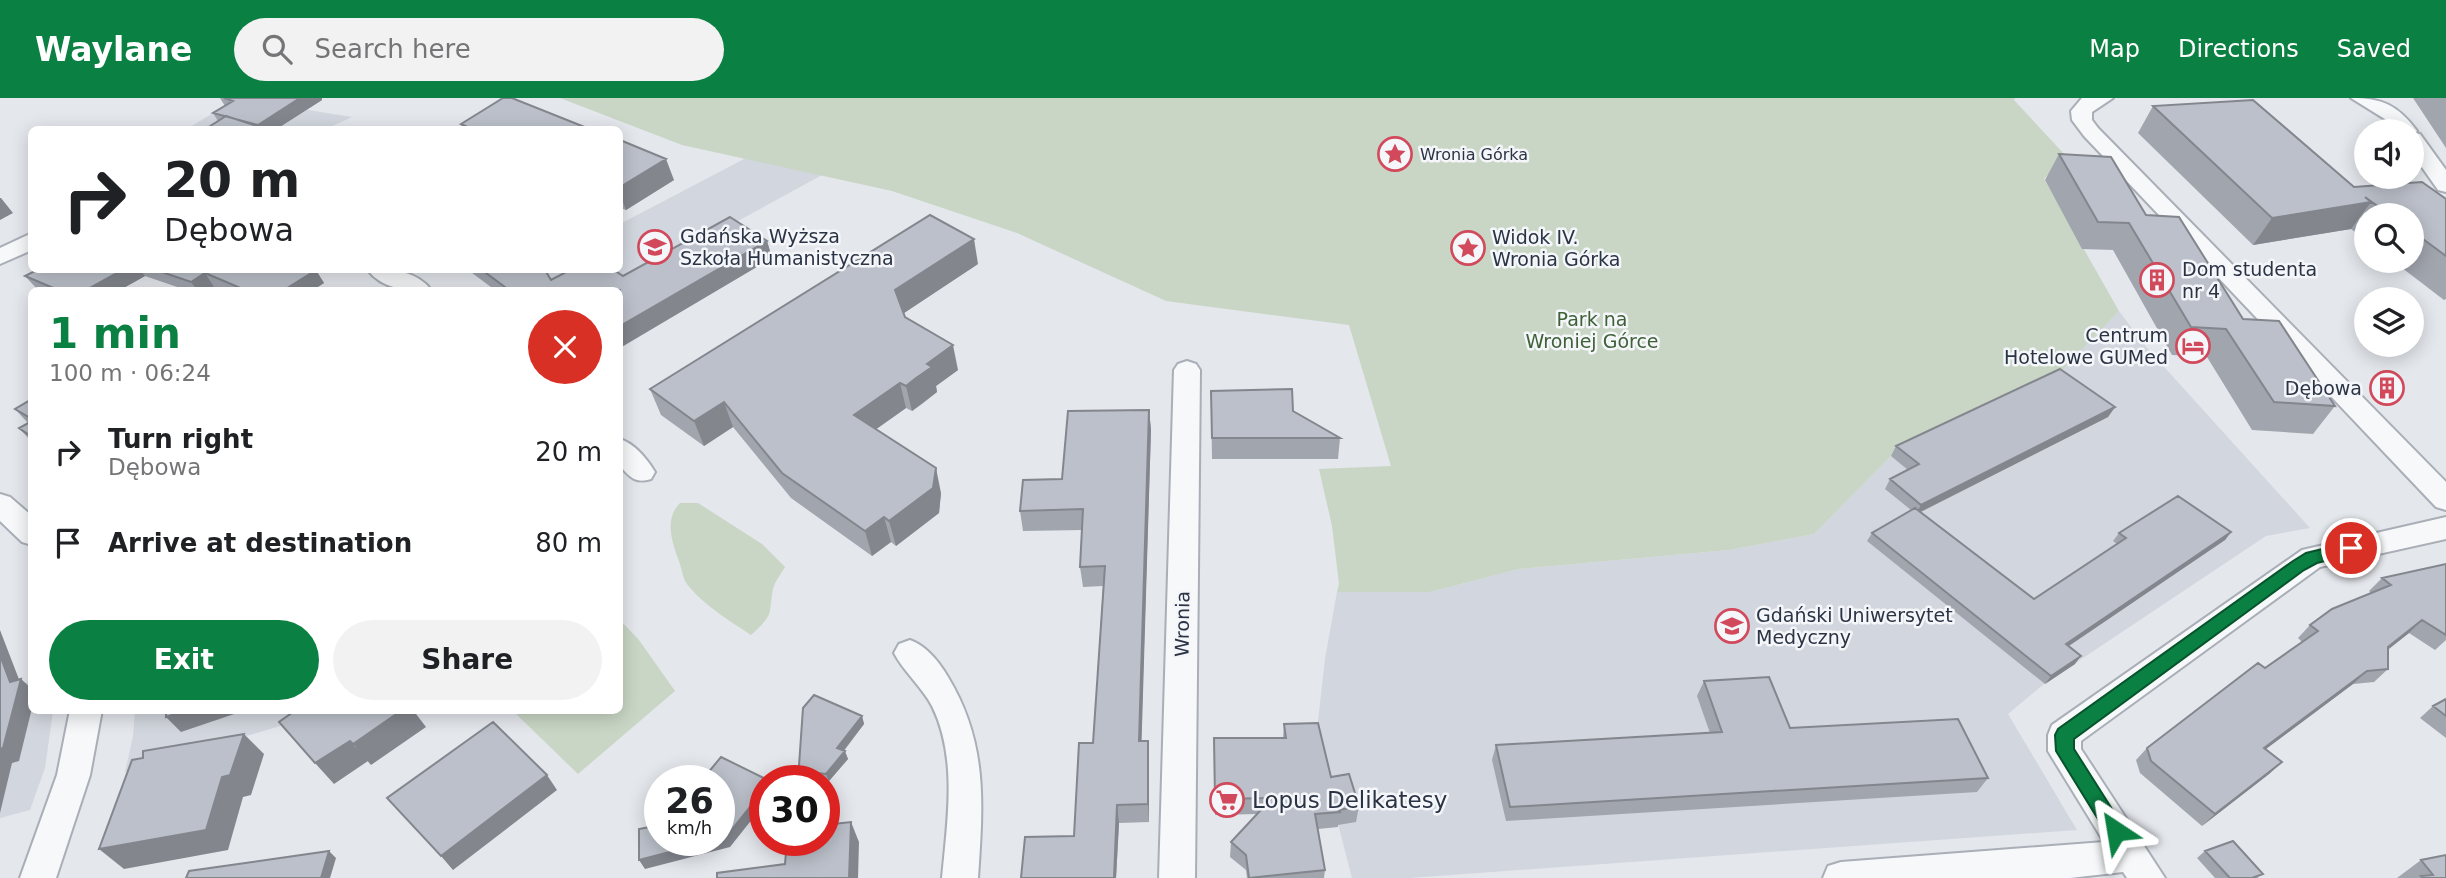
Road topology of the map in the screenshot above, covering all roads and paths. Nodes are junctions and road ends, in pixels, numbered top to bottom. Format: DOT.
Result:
graph roads {
  1 [pos="2103,98"];
  2 [pos="2361,98"];
  3 [pos="2397,119"];
  4 [pos="2424,155"];
  5 [pos="2446,185"];
  6 [pos="28,242"];
  7 [pos="0,257"];
  8 [pos="386,273"];
  9 [pos="413,287"];
  10 [pos="1187,370"];
  11 [pos="623,452"];
  12 [pos="641,472"];
  13 [pos="2446,500"];
  14 [pos="0,504"];
  15 [pos="2446,528"];
  16 [pos="28,530"];
  17 [pos="910,653"];
  18 [pos="86,714"];
  19 [pos="2023,866"];
  20 [pos="2139,866"];
  21 [pos="38,878"];
  22 [pos="960,878"];
  23 [pos="1177,878"];
  24 [pos="1841,878"];
  25 [pos="2067,878"];
  1 -- 13 [label="street"];
  2 -- 3 [label="street"];
  4 -- 5 [label="street"];
  6 -- 7 [label="street"];
  8 -- 9 [label="street"];
  10 -- 23 [label="street, Wronia"];
  11 -- 12 [label="street"];
  14 -- 16 [label="street"];
  15 -- 20 [label="street"];
  17 -- 22 [label="street"];
  18 -- 21 [label="street"];
  19 -- 20 [label="street"];
  19 -- 24 [label="street"];
  19 -- 25 [label="street"];
}
